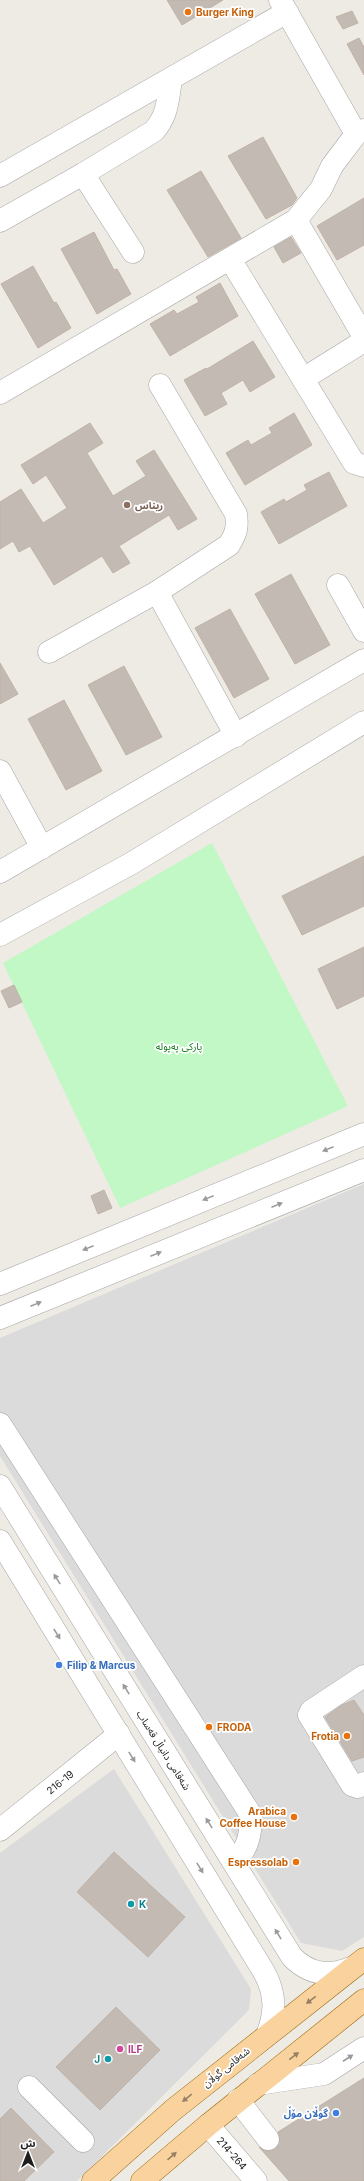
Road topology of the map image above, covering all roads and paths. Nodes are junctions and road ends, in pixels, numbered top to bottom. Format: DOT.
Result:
graph roads {
  1 [pos="283,6"];
  2 [pos="171,79"];
  3 [pos="360,132"];
  4 [pos="83,174"];
  5 [pos="0,176"];
  6 [pos="296,220"];
  7 [pos="0,221"];
  8 [pos="133,252"];
  9 [pos="230,259"];
  10 [pos="364,337"];
  11 [pos="364,341"];
  12 [pos="303,379"];
  13 [pos="160,385"];
  14 [pos="0,393"];
  15 [pos="364,466"];
  16 [pos="338,585"];
  17 [pos="157,592"];
  18 [pos="364,631"];
  19 [pos="49,652"];
  20 [pos="364,660"];
  21 [pos="364,722"];
  22 [pos="236,736"];
  23 [pos="0,771"];
  24 [pos="42,848"];
  25 [pos="0,872"];
  26 [pos="0,935"];
  27 [pos="364,1134"];
  28 [pos="364,1170"];
  29 [pos="0,1284"];
  30 [pos="0,1318"];
  31 [pos="0,1424"];
  32 [pos="0,1486"];
  33 [pos="0,1541"];
  34 [pos="364,1676"];
  35 [pos="119,1734"];
  36 [pos="364,1783"];
  37 [pos="0,1830"];
  38 [pos="234,1862"];
  39 [pos="289,1953"];
  40 [pos="359,1963"];
  41 [pos="260,1966"];
  42 [pos="364,2000"];
  43 [pos="267,2035"];
  44 [pos="364,2048"];
  45 [pos="258,2084"];
  46 [pos="29,2087"];
  47 [pos="238,2100"];
  48 [pos="208,2124"];
  49 [pos="268,2139"];
  50 [pos="83,2141"];
  51 [pos="93,2181"];
  52 [pos="142,2181"];
  53 [pos="256,2181"];
  1 -- 2 [label="street"];
  1 -- 3 [label="street"];
  2 -- 4 [label="street"];
  2 -- 5 [label="street"];
  3 -- 6 [label="street"];
  4 -- 7 [label="street"];
  4 -- 8 [label="street"];
  6 -- 9 [label="street"];
  6 -- 10 [label="street"];
  9 -- 12 [label="street"];
  9 -- 14 [label="street"];
  11 -- 12 [label="street"];
  12 -- 15 [label="street"];
  13 -- 17 [label="street"];
  16 -- 18 [label="street"];
  17 -- 19 [label="street"];
  17 -- 22 [label="street"];
  20 -- 22 [label="street"];
  21 -- 26 [label="street"];
  22 -- 24 [label="street"];
  23 -- 24 [label="street"];
  24 -- 25 [label="street"];
  27 -- 29 [label="street, one-way"];
  30 -- 28 [label="street, one-way"];
  31 -- 38 [label="street"];
  38 -- 32 [label="street, شەقامی دانیاڵ قەساب, one-way"];
  33 -- 35 [label="street, one-way"];
  34 -- 36 [label="street"];
  35 -- 37 [label="street, 216-19"];
  35 -- 41 [label="street, one-way"];
  39 -- 38 [label="street, شەقامی دانیاڵ قەساب, one-way"];
  39 -- 40 [label="street, شەقامی دانیاڵ قەساب"];
  39 -- 41 [label="street"];
  40 -- 43 [label="main road, شەقامی گوڵان, one-way"];
  41 -- 43 [label="street"];
  45 -- 42 [label="main road, one-way"];
  43 -- 51 [label="main road, شەقامی گوڵان, one-way"];
  45 -- 44 [label="street, one-way"];
  45 -- 47 [label="main road"];
  46 -- 50 [label="street"];
  47 -- 48 [label="main road"];
  47 -- 49 [label="street"];
  52 -- 48 [label="main road, one-way"];
  48 -- 53 [label="street, 214-264"];
}
